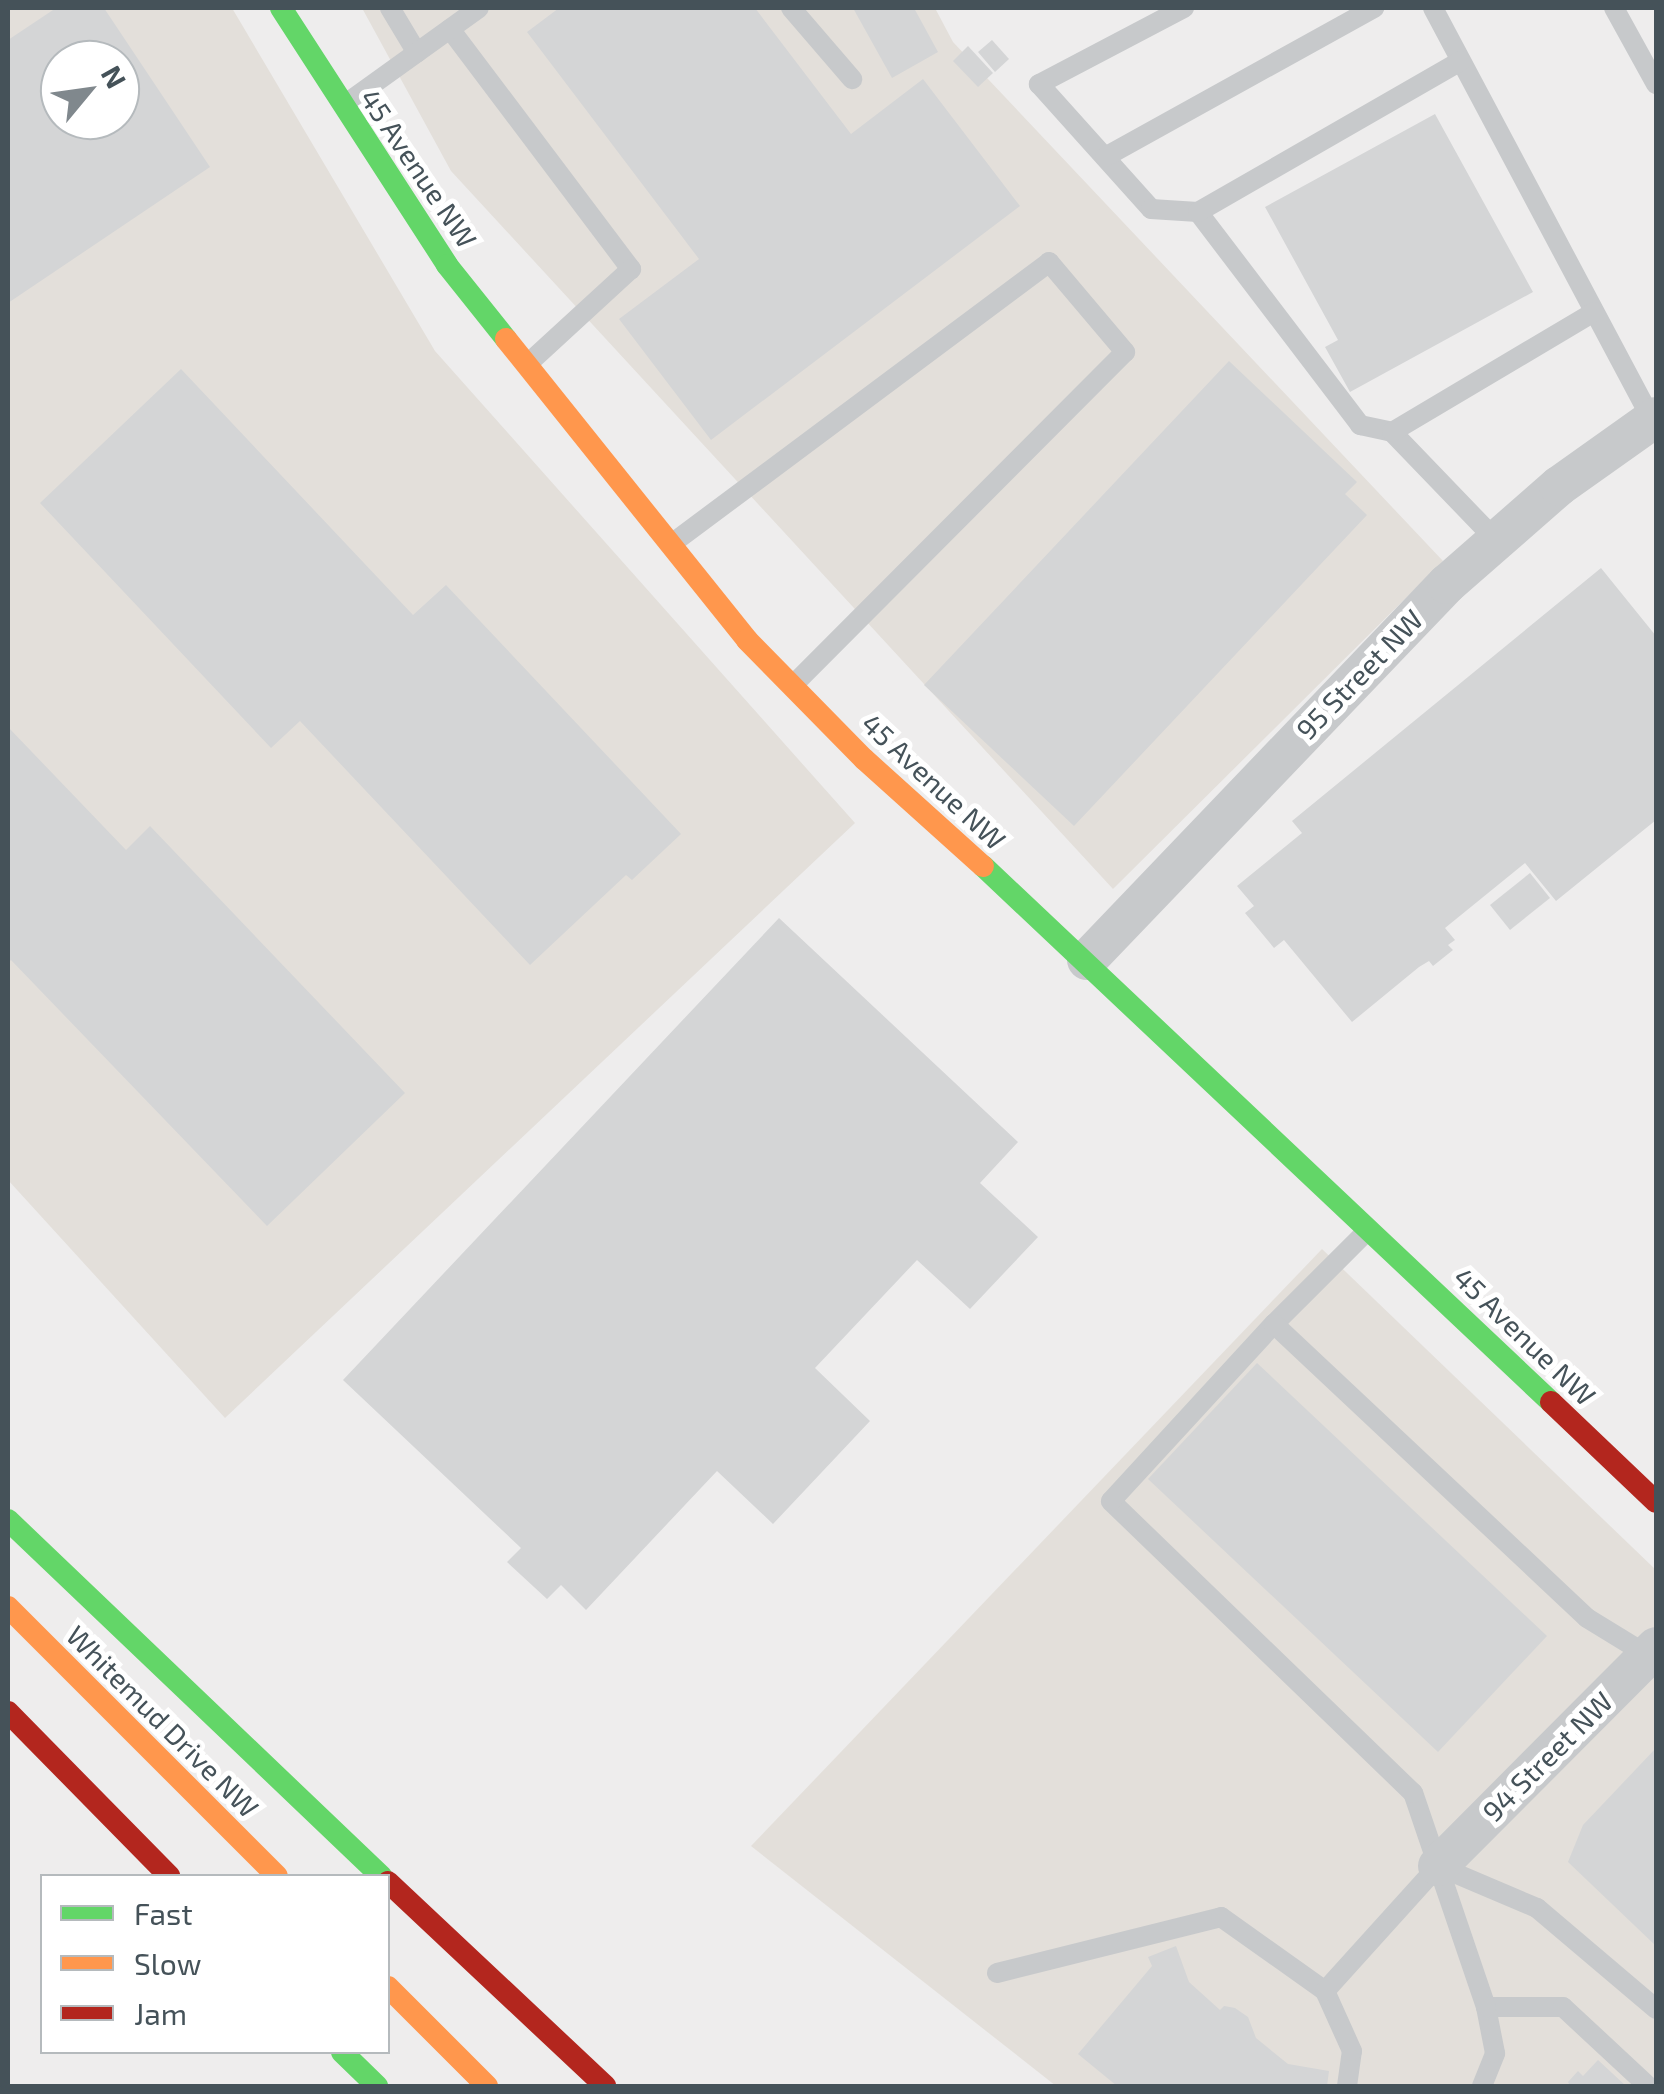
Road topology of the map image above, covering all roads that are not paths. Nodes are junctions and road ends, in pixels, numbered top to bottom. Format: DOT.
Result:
graph roads {
  1 [pos="281,8"];
  2 [pos="390,8"];
  3 [pos="479,8"];
  4 [pos="792,8"];
  5 [pos="1184,8"];
  6 [pos="1374,8"];
  7 [pos="1433,8"];
  8 [pos="1614,8"];
  9 [pos="450,28"];
  10 [pos="417,53"];
  11 [pos="1461,61"];
  12 [pos="852,79"];
  13 [pos="1656,84"];
  14 [pos="342,106"];
  15 [pos="1104,157"];
  16 [pos="1198,212"];
  17 [pos="1594,312"];
  18 [pos="525,367"];
  19 [pos="1654,419"];
  20 [pos="1392,432"];
  21 [pos="1498,541"];
  22 [pos="670,545"];
  23 [pos="792,686"];
  24 [pos="1087,960"];
  25 [pos="1369,1228"];
  26 [pos="1274,1324"];
  27 [pos="1656,1502"];
  28 [pos="8,1520"];
  29 [pos="8,1607"];
  30 [pos="1654,1654"];
  31 [pos="8,1712"];
  32 [pos="1438,1866"];
  33 [pos="167,1874"];
  34 [pos="275,1874"];
  35 [pos="380,1874"];
  36 [pos="390,1884"];
  37 [pos="997,1973"];
  38 [pos="390,1989"];
  39 [pos="1325,1991"];
  40 [pos="1486,2008"];
  41 [pos="1656,2010"];
  42 [pos="340,2054"];
  43 [pos="341,2054"];
  44 [pos="360,2086"];
  45 [pos="376,2086"];
  46 [pos="486,2086"];
  47 [pos="605,2086"];
  48 [pos="1347,2086"];
  49 [pos="1482,2086"];
  50 [pos="1648,2086"];
  1 -- 14 [label="main road, 45 Avenue NW"];
  2 -- 10 [label="lane"];
  3 -- 9 [label="lane"];
  4 -- 12 [label="lane"];
  5 -- 15 [label="lane"];
  6 -- 15 [label="lane"];
  7 -- 11 [label="lane"];
  8 -- 13 [label="lane"];
  9 -- 10 [label="lane"];
  9 -- 18 [label="lane"];
  10 -- 14 [label="lane"];
  11 -- 16 [label="lane"];
  11 -- 17 [label="lane"];
  14 -- 18 [label="main road, 45 Avenue NW"];
  15 -- 16 [label="lane"];
  16 -- 20 [label="lane"];
  17 -- 19 [label="lane"];
  17 -- 20 [label="lane"];
  18 -- 22 [label="main road, 45 Avenue NW"];
  19 -- 21 [label="street, 95 Street NW"];
  20 -- 21 [label="lane"];
  21 -- 24 [label="street, 95 Street NW"];
  22 -- 23 [label="main road, 45 Avenue NW"];
  22 -- 23 [label="lane"];
  23 -- 24 [label="main road, 45 Avenue NW"];
  24 -- 25 [label="main road, 45 Avenue NW"];
  25 -- 26 [label="lane"];
  25 -- 27 [label="main road, 45 Avenue NW"];
  26 -- 30 [label="lane"];
  26 -- 32 [label="lane"];
  28 -- 35 [label="main road"];
  29 -- 34 [label="main road, Whitemud Drive NW"];
  30 -- 32 [label="street, 94 Street NW"];
  31 -- 33 [label="main road"];
  32 -- 39 [label="lane"];
  32 -- 40 [label="lane"];
  32 -- 41 [label="lane"];
  36 -- 47 [label="main road"];
  37 -- 39 [label="lane"];
  38 -- 46 [label="main road"];
  39 -- 48 [label="lane"];
  40 -- 49 [label="lane"];
  40 -- 50 [label="lane"];
  42 -- 44 [label="main road"];
  43 -- 45 [label="main road"];
}
